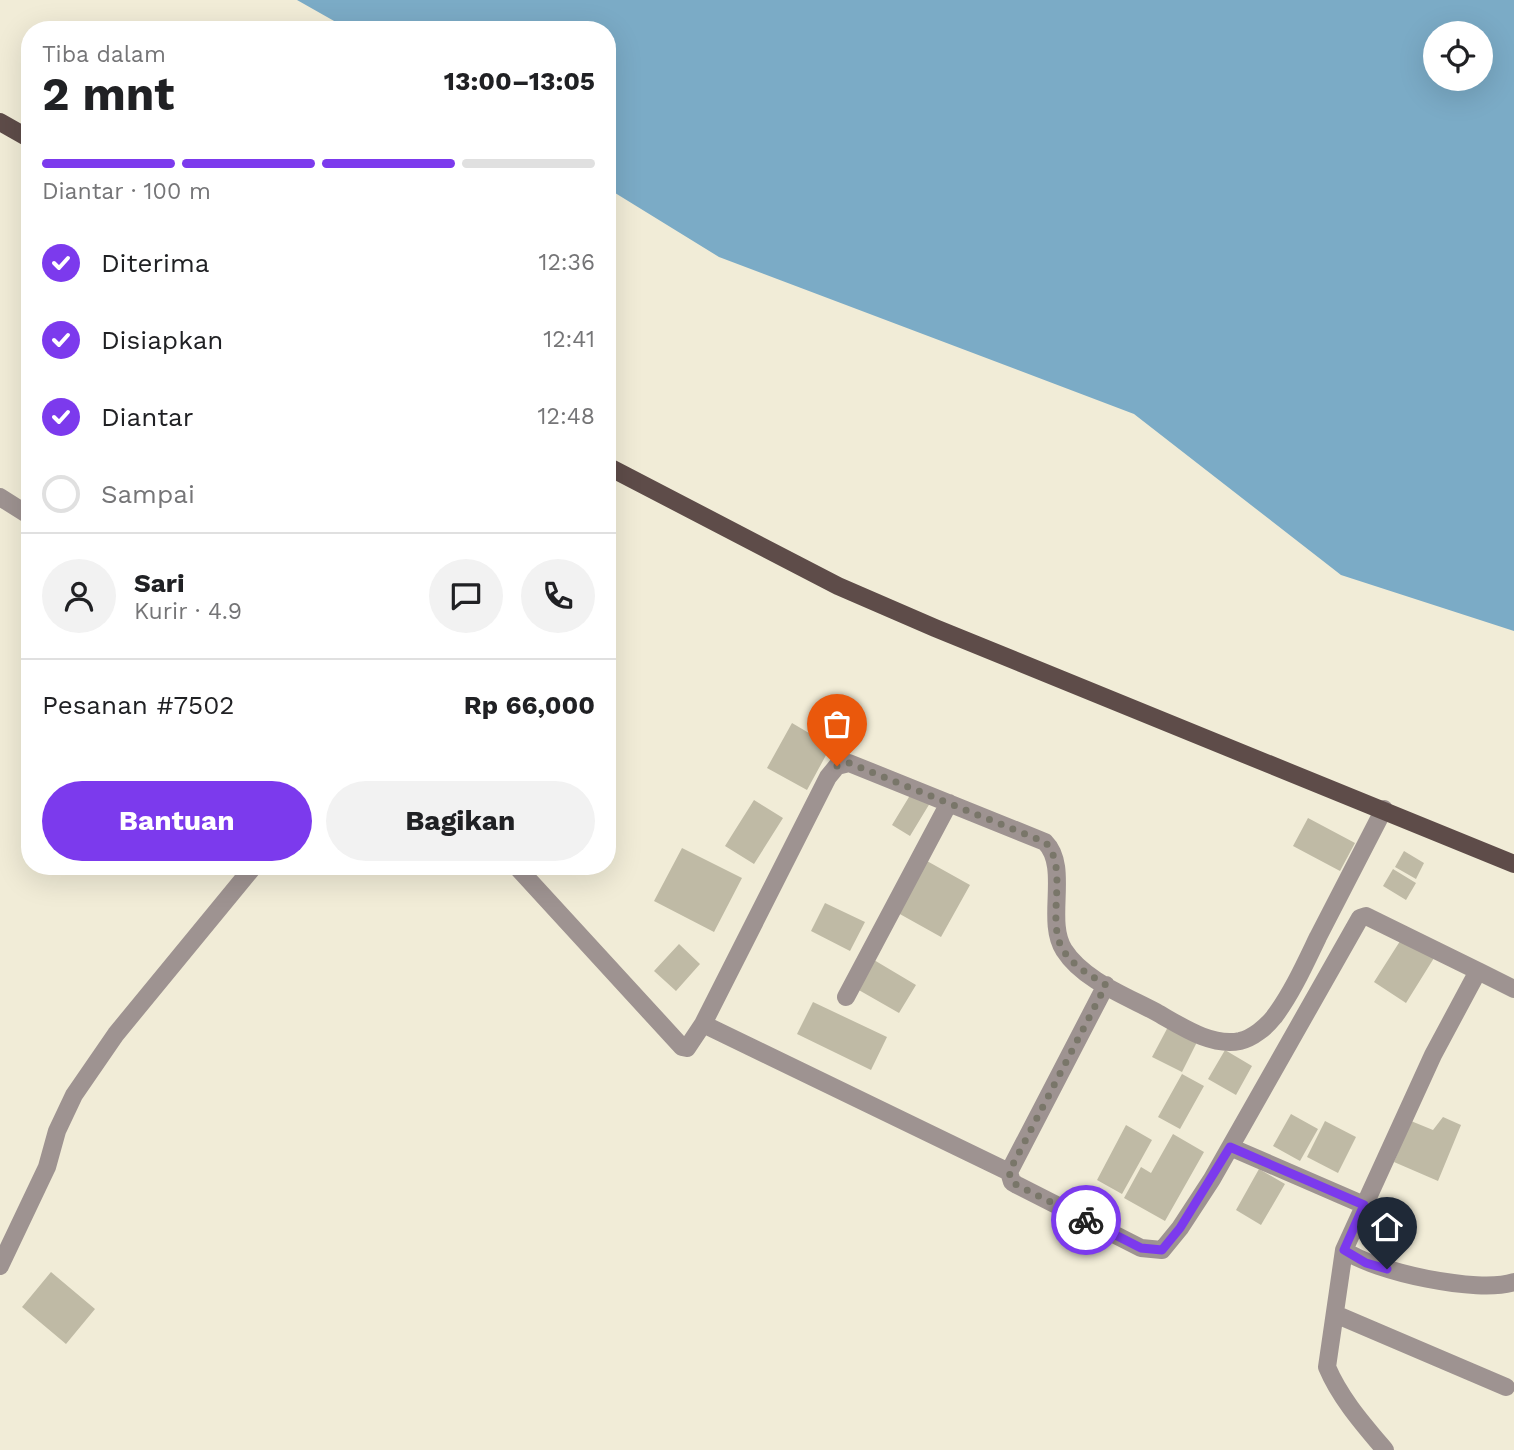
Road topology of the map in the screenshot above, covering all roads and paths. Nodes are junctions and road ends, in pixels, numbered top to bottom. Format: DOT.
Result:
graph roads {
  1 [pos="0,122"];
  2 [pos="21,134"];
  3 [pos="616,471"];
  4 [pos="0,497"];
  5 [pos="21,510"];
  6 [pos="949,803"];
  7 [pos="1384,809"];
  8 [pos="1514,864"];
  9 [pos="247,875"];
  10 [pos="524,875"];
  11 [pos="1478,971"];
  12 [pos="1106,985"];
  13 [pos="1514,989"];
  14 [pos="846,997"];
  15 [pos="703,1024"];
  16 [pos="1230,1147"];
  17 [pos="1009,1172"];
  18 [pos="1364,1205"];
  19 [pos="1344,1250"];
  20 [pos="0,1266"];
  21 [pos="1514,1282"];
  22 [pos="1335,1314"];
  23 [pos="1506,1387"];
  24 [pos="1385,1450"];
  1 -- 2 [label="main road"];
  3 -- 7 [label="main road"];
  4 -- 5 [label="street"];
  6 -- 12 [label="street"];
  6 -- 14 [label="street"];
  6 -- 15 [label="street"];
  7 -- 8 [label="main road"];
  7 -- 12 [label="street"];
  9 -- 20 [label="street"];
  10 -- 15 [label="street"];
  11 -- 13 [label="street"];
  11 -- 16 [label="street"];
  11 -- 18 [label="street"];
  12 -- 17 [label="street"];
  15 -- 17 [label="street"];
  16 -- 17 [label="street"];
  16 -- 18 [label="street"];
  18 -- 19 [label="street"];
  19 -- 21 [label="street"];
  19 -- 22 [label="street"];
  22 -- 23 [label="street"];
  22 -- 24 [label="street"];
}
